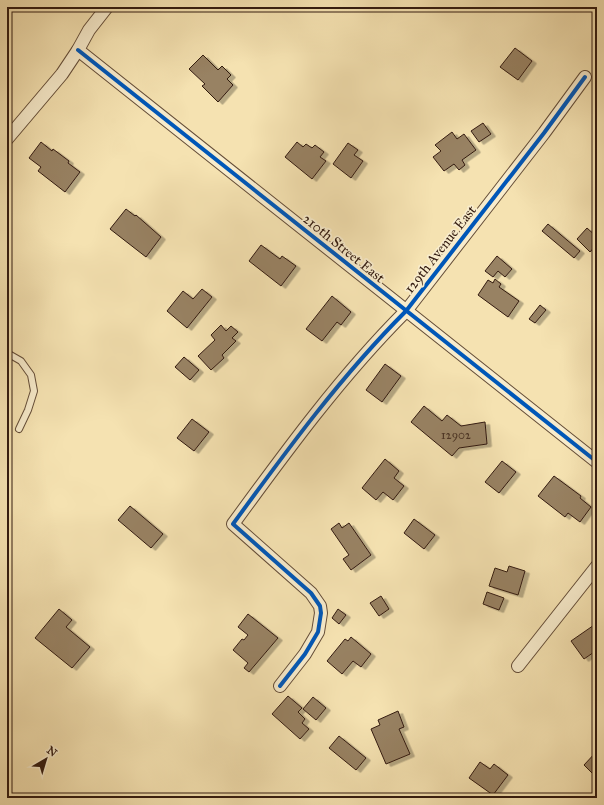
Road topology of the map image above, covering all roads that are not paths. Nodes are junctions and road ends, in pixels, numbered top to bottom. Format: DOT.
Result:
graph roads {
  1 [pos="107,7"];
  2 [pos="78,50"];
  3 [pos="585,77"];
  4 [pos="7,139"];
  5 [pos="406,311"];
  6 [pos="7,353"];
  7 [pos="19,429"];
  8 [pos="597,462"];
  9 [pos="597,566"];
  10 [pos="518,666"];
  11 [pos="280,686"];
  1 -- 2 [label="street"];
  2 -- 4 [label="street"];
  2 -- 5 [label="street, 210th Street East"];
  3 -- 5 [label="street, 129th Avenue East"];
  5 -- 8 [label="street, 210th Street East"];
  5 -- 11 [label="street, 129th Avenue East"];
  6 -- 7 [label="lane"];
  9 -- 10 [label="street"];
}
